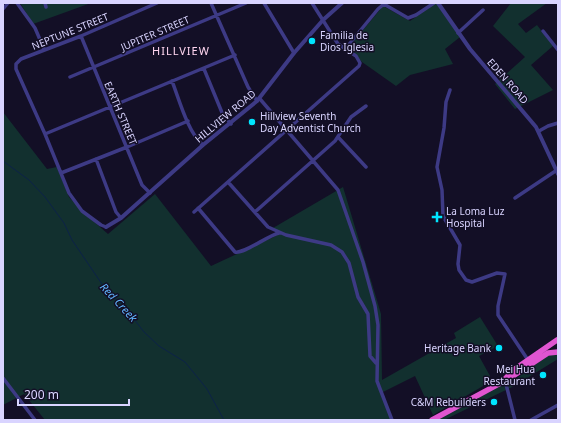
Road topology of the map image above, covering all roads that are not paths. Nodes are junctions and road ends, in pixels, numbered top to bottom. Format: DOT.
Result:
graph roads {
  1 [pos="8,3"];
  2 [pos="17,3"];
  3 [pos="158,3"];
  4 [pos="211,3"];
  5 [pos="246,3"];
  6 [pos="264,3"];
  7 [pos="312,3"];
  8 [pos="341,3"];
  9 [pos="434,3"];
  10 [pos="438,3"];
  11 [pos="383,4"];
  12 [pos="3,9"];
  13 [pos="483,10"];
  14 [pos="216,16"];
  15 [pos="323,20"];
  16 [pos="543,31"];
  17 [pos="458,33"];
  18 [pos="81,36"];
  19 [pos="346,48"];
  20 [pos="44,49"];
  21 [pos="558,50"];
  22 [pos="294,53"];
  23 [pos="235,55"];
  24 [pos="94,67"];
  25 [pos="204,69"];
  26 [pos="70,77"];
  27 [pos="172,81"];
  28 [pos="450,90"];
  29 [pos="258,100"];
  30 [pos="366,106"];
  31 [pos="109,108"];
  32 [pos="188,121"];
  33 [pos="558,123"];
  34 [pos="231,124"];
  35 [pos="286,129"];
  36 [pos="539,131"];
  37 [pos="45,134"];
  38 [pos="338,137"];
  39 [pos="203,145"];
  40 [pos="127,148"];
  41 [pos="96,159"];
  42 [pos="313,160"];
  43 [pos="366,167"];
  44 [pos="61,172"];
  45 [pos="557,172"];
  46 [pos="228,182"];
  47 [pos="151,194"];
  48 [pos="515,198"];
  49 [pos="198,208"];
  50 [pos="194,212"];
  51 [pos="256,212"];
  52 [pos="121,218"];
  53 [pos="106,227"];
  54 [pos="268,228"];
  55 [pos="279,233"];
  56 [pos="265,238"];
  57 [pos="558,340"];
  58 [pos="558,348"];
  59 [pos="558,352"];
  60 [pos="528,360"];
  61 [pos="376,363"];
  62 [pos="3,378"];
  63 [pos="505,379"];
  64 [pos="558,405"];
  65 [pos="35,420"];
  66 [pos="392,420"];
  67 [pos="432,420"];
  68 [pos="515,420"];
  69 [pos="531,420"];
  1 -- 12 [label="street"];
  2 -- 20 [label="street"];
  3 -- 18 [label="street, NEPTUNE STREET"];
  4 -- 14 [label="street"];
  5 -- 14 [label="street, JUPITER STREET"];
  6 -- 22 [label="street"];
  7 -- 15 [label="street"];
  8 -- 15 [label="street, HILLVIEW ROAD"];
  9 -- 11 [label="street"];
  10 -- 17 [label="street, EDEN ROAD"];
  11 -- 19 [label="street"];
  13 -- 17 [label="street"];
  14 -- 23 [label="street"];
  14 -- 24 [label="street, JUPITER STREET"];
  15 -- 19 [label="street"];
  15 -- 22 [label="street, HILLVIEW ROAD"];
  16 -- 21 [label="street"];
  17 -- 36 [label="street, EDEN ROAD"];
  18 -- 20 [label="street, NEPTUNE STREET"];
  18 -- 24 [label="street, EARTH STREET"];
  19 -- 35 [label="street"];
  20 -- 37 [label="street, NEPTUNE STREET"];
  22 -- 29 [label="street, HILLVIEW ROAD"];
  23 -- 25 [label="street"];
  23 -- 29 [label="street"];
  24 -- 26 [label="street, JUPITER STREET"];
  24 -- 31 [label="street, EARTH STREET"];
  25 -- 27 [label="street"];
  25 -- 34 [label="street"];
  27 -- 31 [label="street"];
  27 -- 32 [label="street"];
  28 -- 60 [label="street"];
  29 -- 34 [label="street, HILLVIEW ROAD"];
  29 -- 35 [label="street"];
  30 -- 38 [label="street"];
  31 -- 37 [label="street"];
  31 -- 40 [label="street, EARTH STREET"];
  32 -- 39 [label="street"];
  32 -- 40 [label="street"];
  33 -- 36 [label="street"];
  34 -- 39 [label="street, HILLVIEW ROAD"];
  35 -- 42 [label="street"];
  35 -- 46 [label="street"];
  36 -- 45 [label="street, EDEN ROAD"];
  37 -- 44 [label="street"];
  38 -- 42 [label="street"];
  38 -- 43 [label="street"];
  39 -- 47 [label="street, HILLVIEW ROAD"];
  40 -- 41 [label="street"];
  40 -- 47 [label="street, EARTH STREET"];
  41 -- 44 [label="street"];
  41 -- 52 [label="street"];
  42 -- 51 [label="street"];
  42 -- 61 [label="street"];
  44 -- 53 [label="street"];
  45 -- 48 [label="street"];
  46 -- 49 [label="street"];
  46 -- 51 [label="street"];
  47 -- 52 [label="street, HILLVIEW ROAD"];
  49 -- 50 [label="street"];
  49 -- 56 [label="street"];
  51 -- 54 [label="street"];
  52 -- 53 [label="street, HILLVIEW ROAD"];
  54 -- 55 [label="street"];
  54 -- 56 [label="street"];
  55 -- 56 [label="street"];
  55 -- 61 [label="street"];
  57 -- 58 [label="highway"];
  57 -- 60 [label="highway"];
  59 -- 63 [label="highway"];
  60 -- 63 [label="highway"];
  61 -- 66 [label="street"];
  62 -- 65 [label="street"];
  63 -- 67 [label="highway"];
  63 -- 68 [label="street"];
  64 -- 69 [label="street"];
}
